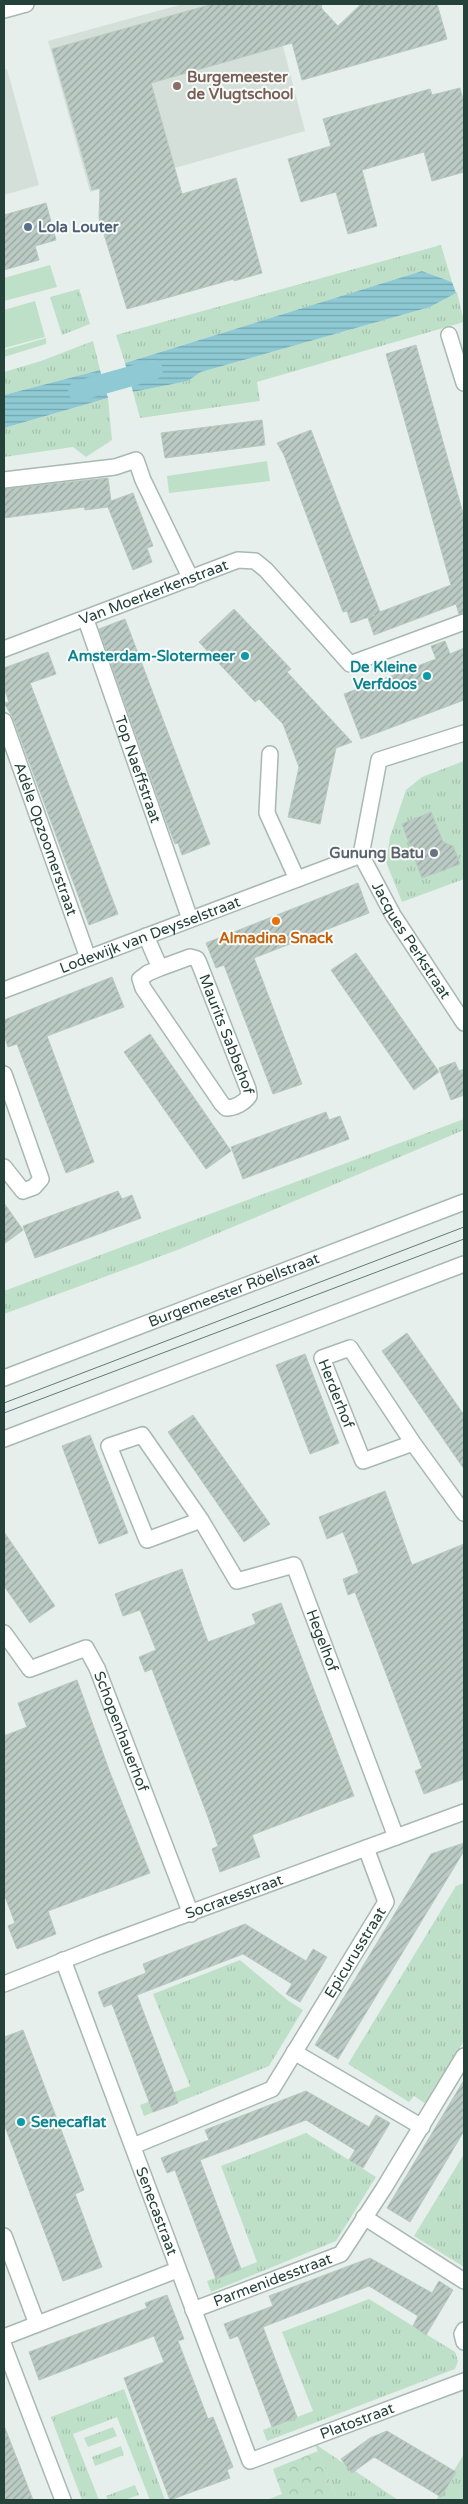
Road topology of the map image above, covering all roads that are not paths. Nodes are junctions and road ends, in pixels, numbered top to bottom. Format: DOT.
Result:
graph roads {
  1 [pos="26,4"];
  2 [pos="4,10"];
  3 [pos="449,335"];
  4 [pos="464,383"];
  5 [pos="4,480"];
  6 [pos="190,579"];
  7 [pos="86,620"];
  8 [pos="464,622"];
  9 [pos="4,649"];
  10 [pos="4,721"];
  11 [pos="464,733"];
  12 [pos="270,754"];
  13 [pos="361,855"];
  14 [pos="297,879"];
  15 [pos="190,919"];
  16 [pos="146,936"];
  17 [pos="88,958"];
  18 [pos="160,968"];
  19 [pos="4,990"];
  20 [pos="464,1023"];
  21 [pos="4,1074"];
  22 [pos="4,1167"];
  23 [pos="464,1202"];
  24 [pos="464,1264"];
  25 [pos="4,1378"];
  26 [pos="4,1439"];
  27 [pos="413,1444"];
  28 [pos="464,1513"];
  29 [pos="201,1520"];
  30 [pos="4,1632"];
  31 [pos="464,1812"];
  32 [pos="396,1837"];
  33 [pos="366,1848"];
  34 [pos="191,1914"];
  35 [pos="63,1960"];
  36 [pos="4,1984"];
  37 [pos="294,2052"];
  38 [pos="464,2056"];
  39 [pos="422,2127"];
  40 [pos="133,2146"];
  41 [pos="364,2217"];
  42 [pos="4,2236"];
  43 [pos="177,2270"];
  44 [pos="464,2281"];
  45 [pos="193,2310"];
  46 [pos="37,2324"];
  47 [pos="464,2330"];
  48 [pos="4,2336"];
  49 [pos="464,2342"];
  50 [pos="4,2346"];
  51 [pos="464,2381"];
  52 [pos="250,2461"];
  53 [pos="63,2500"];
  1 -- 2 [label="street"];
  3 -- 4 [label="street"];
  5 -- 6 [label="street"];
  6 -- 7 [label="street, Van Moerkerkenstraat"];
  6 -- 8 [label="street, Van Moerkerkenstraat"];
  7 -- 9 [label="street, Van Moerkerkenstraat"];
  7 -- 15 [label="street, Top Naeffstraat"];
  10 -- 17 [label="street, Adèle Opzoomerstraat"];
  11 -- 13 [label="street"];
  12 -- 14 [label="street"];
  13 -- 14 [label="street, Lodewijk van Deysselstraat"];
  13 -- 20 [label="street, Jacques Perkstraat"];
  14 -- 15 [label="street, Lodewijk van Deysselstraat"];
  15 -- 16 [label="street, Lodewijk van Deysselstraat"];
  16 -- 17 [label="street, Lodewijk van Deysselstraat"];
  16 -- 18 [label="street"];
  17 -- 19 [label="street, Lodewijk van Deysselstraat"];
  18 -- 18 [label="street, Maurits Sabbehof"];
  21 -- 22 [label="street"];
  23 -- 25 [label="street, Burgemeester Röellstraat"];
  24 -- 26 [label="street"];
  27 -- 27 [label="street, Herderhof"];
  27 -- 28 [label="street, Herderhof"];
  29 -- 29 [label="street, Hegelhof"];
  29 -- 32 [label="street, Hegelhof"];
  30 -- 34 [label="street, Schopenhauerhof"];
  31 -- 32 [label="street, Socratesstraat"];
  32 -- 33 [label="street, Socratesstraat"];
  33 -- 34 [label="street, Socratesstraat"];
  33 -- 37 [label="street, Epicurusstraat"];
  34 -- 35 [label="street, Socratesstraat"];
  35 -- 36 [label="street, Socratesstraat"];
  35 -- 40 [label="street, Senecastraat"];
  37 -- 39 [label="street"];
  37 -- 40 [label="street, Epicurusstraat"];
  38 -- 39 [label="street, Parmenidesstraat"];
  39 -- 41 [label="street, Parmenidesstraat"];
  40 -- 43 [label="street, Senecastraat"];
  41 -- 44 [label="street"];
  41 -- 45 [label="street, Parmenidesstraat"];
  42 -- 46 [label="street"];
  43 -- 45 [label="street, Senecastraat"];
  43 -- 46 [label="street"];
  45 -- 52 [label="street, Senecastraat"];
  46 -- 48 [label="street"];
  47 -- 49 [label="street"];
  50 -- 53 [label="street"];
  51 -- 52 [label="street, Platostraat"];
}
